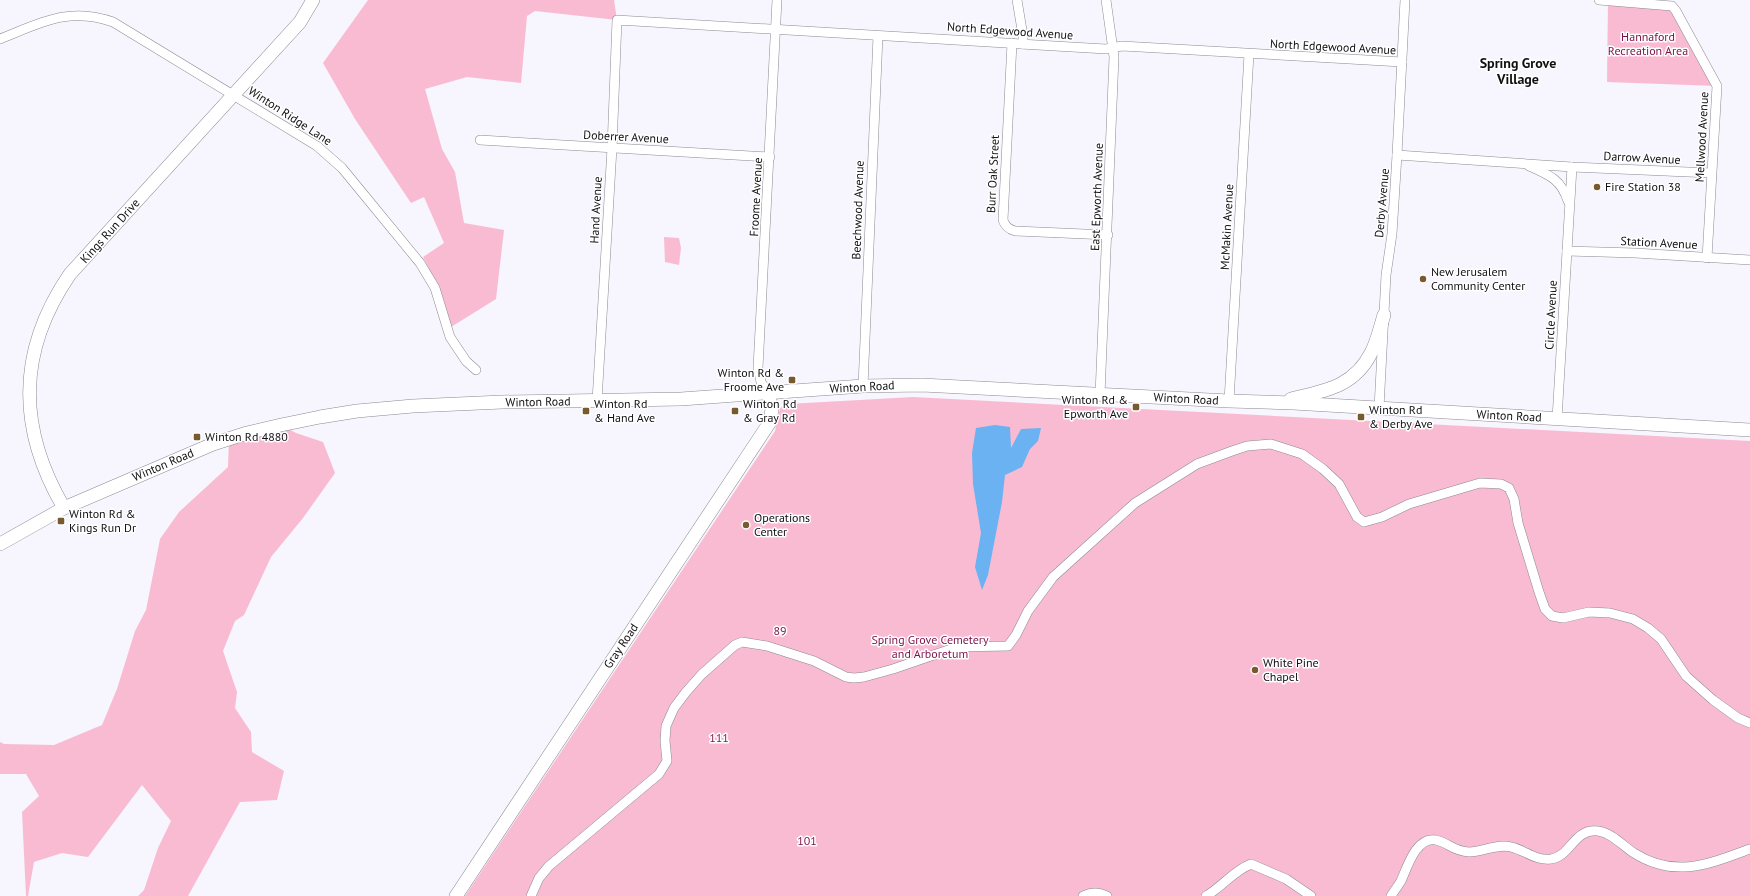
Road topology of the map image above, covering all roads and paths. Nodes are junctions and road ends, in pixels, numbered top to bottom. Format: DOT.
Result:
graph roads {
  1 [pos="314,0"];
  2 [pos="777,0"];
  3 [pos="1017,0"];
  4 [pos="1106,0"];
  5 [pos="1405,0"];
  6 [pos="1599,0"];
  7 [pos="617,20"];
  8 [pos="776,29"];
  9 [pos="878,36"];
  10 [pos="0,39"];
  11 [pos="1012,43"];
  12 [pos="1023,44"];
  13 [pos="1114,48"];
  14 [pos="1249,54"];
  15 [pos="1402,62"];
  16 [pos="234,94"];
  17 [pos="480,140"];
  18 [pos="612,148"];
  19 [pos="1397,155"];
  20 [pos="770,157"];
  21 [pos="1522,163"];
  22 [pos="1572,167"];
  23 [pos="1711,173"];
  24 [pos="1570,212"];
  25 [pos="1108,235"];
  26 [pos="1567,251"];
  27 [pos="1707,258"];
  28 [pos="1750,260"];
  29 [pos="1384,316"];
  30 [pos="476,370"];
  31 [pos="863,386"];
  32 [pos="768,393"];
  33 [pos="1100,394"];
  34 [pos="597,400"];
  35 [pos="1229,402"];
  36 [pos="1277,403"];
  37 [pos="1379,408"];
  38 [pos="1557,419"];
  39 [pos="1750,430"];
  40 [pos="64,508"];
  41 [pos="0,544"];
  42 [pos="1750,723"];
  43 [pos="1750,849"];
  44 [pos="456,896"];
  45 [pos="531,896"];
  46 [pos="1083,896"];
  47 [pos="1107,896"];
  48 [pos="1206,896"];
  49 [pos="1311,896"];
  50 [pos="1391,896"];
  1 -- 16 [label="main road, Kings Run Drive"];
  2 -- 8 [label="street, Froome Avenue"];
  3 -- 12 [label="street"];
  4 -- 13 [label="street, East Epworth Avenue"];
  5 -- 15 [label="street, Derby Avenue"];
  6 -- 23 [label="street, Mellwood Avenue"];
  7 -- 8 [label="street, North Edgewood Avenue"];
  7 -- 18 [label="street, Hand Avenue"];
  8 -- 9 [label="street, North Edgewood Avenue"];
  8 -- 20 [label="street, Froome Avenue"];
  9 -- 11 [label="street, North Edgewood Avenue"];
  9 -- 31 [label="street, Beechwood Avenue"];
  10 -- 16 [label="street, Winton Ridge Lane"];
  11 -- 12 [label="street, North Edgewood Avenue"];
  11 -- 25 [label="street, Burr Oak Street"];
  12 -- 13 [label="street, North Edgewood Avenue"];
  13 -- 14 [label="street, North Edgewood Avenue"];
  13 -- 25 [label="street, East Epworth Avenue"];
  14 -- 15 [label="street, North Edgewood Avenue"];
  14 -- 35 [label="street, McMakin Avenue"];
  15 -- 19 [label="street, Derby Avenue"];
  16 -- 30 [label="street, Winton Ridge Lane"];
  16 -- 40 [label="main road, Kings Run Drive"];
  17 -- 18 [label="street, Doberrer Avenue"];
  18 -- 20 [label="street, Doberrer Avenue"];
  18 -- 34 [label="street, Hand Avenue"];
  19 -- 21 [label="street, Circle Avenue"];
  19 -- 29 [label="street, Derby Avenue"];
  20 -- 32 [label="street, Froome Avenue"];
  21 -- 22 [label="street, Circle Avenue"];
  21 -- 24 [label="street, Circle Avenue"];
  22 -- 23 [label="street, Darrow Avenue"];
  22 -- 24 [label="street, Circle Avenue"];
  23 -- 27 [label="street, Mellwood Avenue"];
  24 -- 26 [label="street, Circle Avenue"];
  25 -- 33 [label="street, East Epworth Avenue"];
  26 -- 27 [label="street, Station Avenue"];
  26 -- 38 [label="street, Circle Avenue"];
  27 -- 28 [label="street, Station Avenue"];
  29 -- 36 [label="main road"];
  29 -- 37 [label="street, Derby Avenue"];
  31 -- 32 [label="main road, Winton Road"];
  31 -- 33 [label="main road, Winton Road"];
  32 -- 34 [label="main road, Winton Road"];
  32 -- 44 [label="main road, Gray Road"];
  33 -- 35 [label="main road, Winton Road"];
  34 -- 40 [label="main road, Winton Road"];
  35 -- 36 [label="main road, Winton Road"];
  36 -- 37 [label="main road, Winton Road"];
  37 -- 38 [label="main road, Winton Road"];
  38 -- 39 [label="main road, Winton Road"];
  40 -- 41 [label="main road, Winton Road"];
  42 -- 45 [label="street"];
  43 -- 50 [label="street"];
  46 -- 47 [label="street"];
  48 -- 49 [label="street"];
}
